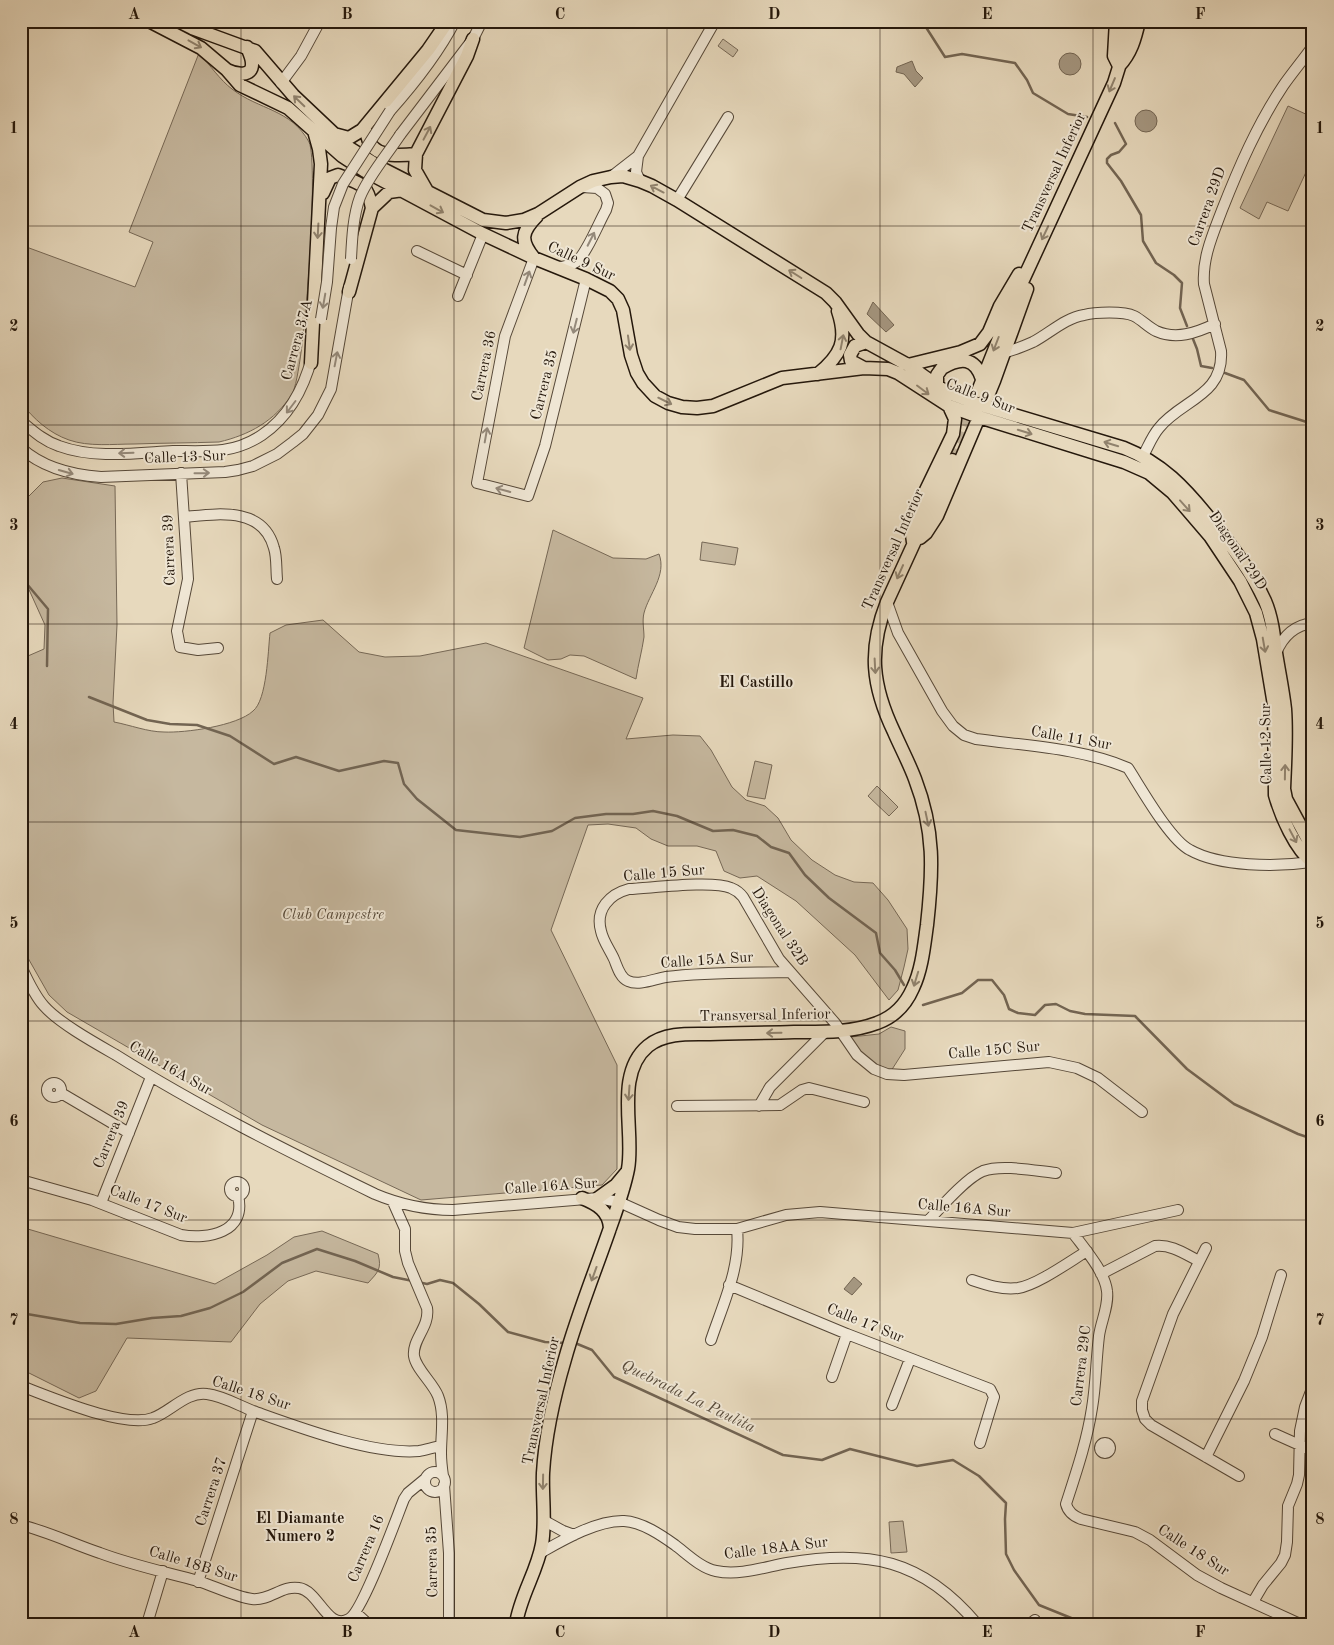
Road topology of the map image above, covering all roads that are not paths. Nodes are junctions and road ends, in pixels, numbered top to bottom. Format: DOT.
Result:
graph roads {
  1 [pos="148,21"];
  2 [pos="178,21"];
  3 [pos="320,21"];
  4 [pos="448,21"];
  5 [pos="454,21"];
  6 [pos="482,21"];
  7 [pos="714,21"];
  8 [pos="1116,21"];
  9 [pos="1128,21"];
  10 [pos="1138,21"];
  11 [pos="473,39"];
  12 [pos="1313,46"];
  13 [pos="247,47"];
  14 [pos="1119,66"];
  15 [pos="227,70"];
  16 [pos="281,83"];
  17 [pos="728,117"];
  18 [pos="366,125"];
  19 [pos="314,131"];
  20 [pos="334,134"];
  21 [pos="416,154"];
  22 [pos="638,156"];
  23 [pos="611,177"];
  24 [pos="640,181"];
  25 [pos="580,187"];
  26 [pos="403,190"];
  27 [pos="429,193"];
  28 [pos="677,200"];
  29 [pos="320,201"];
  30 [pos="372,208"];
  31 [pos="538,214"];
  32 [pos="484,234"];
  33 [pos="417,251"];
  34 [pos="534,258"];
  35 [pos="1030,267"];
  36 [pos="556,268"];
  37 [pos="467,275"];
  38 [pos="586,279"];
  39 [pos="349,292"];
  40 [pos="458,296"];
  41 [pos="835,302"];
  42 [pos="1215,324"];
  43 [pos="866,342"];
  44 [pos="1004,352"];
  45 [pos="310,363"];
  46 [pos="908,365"];
  47 [pos="864,368"];
  48 [pos="818,375"];
  49 [pos="937,386"];
  50 [pos="949,406"];
  51 [pos="980,411"];
  52 [pos="21,421"];
  53 [pos="21,448"];
  54 [pos="1143,456"];
  55 [pos="952,460"];
  56 [pos="1152,468"];
  57 [pos="182,473"];
  58 [pos="528,496"];
  59 [pos="184,517"];
  60 [pos="913,542"];
  61 [pos="277,579"];
  62 [pos="887,602"];
  63 [pos="1313,623"];
  64 [pos="876,632"];
  65 [pos="1273,632"];
  66 [pos="898,633"];
  67 [pos="1288,633"];
  68 [pos="218,648"];
  69 [pos="1276,653"];
  70 [pos="1267,664"];
  71 [pos="1312,858"];
  72 [pos="731,887"];
  73 [pos="21,966"];
  74 [pos="789,972"];
  75 [pos="629,982"];
  76 [pos="809,1032"];
  77 [pos="826,1032"];
  78 [pos="847,1034"];
  79 [pos="809,1047"];
  80 [pos="151,1077"];
  81 [pos="61,1093"];
  82 [pos="864,1102"];
  83 [pos="677,1106"];
  84 [pos="759,1106"];
  85 [pos="1142,1112"];
  86 [pos="129,1133"];
  87 [pos="628,1169"];
  88 [pos="1056,1173"];
  89 [pos="21,1180"];
  90 [pos="238,1196"];
  91 [pos="582,1198"];
  92 [pos="598,1198"];
  93 [pos="393,1202"];
  94 [pos="619,1202"];
  95 [pos="101,1203"];
  96 [pos="1178,1210"];
  97 [pos="938,1211"];
  98 [pos="928,1221"];
  99 [pos="940,1222"];
  100 [pos="610,1228"];
  101 [pos="737,1229"];
  102 [pos="1072,1233"];
  103 [pos="1206,1248"];
  104 [pos="1087,1251"];
  105 [pos="1199,1261"];
  106 [pos="1101,1274"];
  107 [pos="1281,1276"];
  108 [pos="972,1280"];
  109 [pos="730,1285"];
  110 [pos="847,1334"];
  111 [pos="711,1340"];
  112 [pos="910,1359"];
  113 [pos="832,1377"];
  114 [pos="21,1386"];
  115 [pos="1313,1386"];
  116 [pos="892,1406"];
  117 [pos="1309,1408"];
  118 [pos="253,1411"];
  119 [pos="1275,1434"];
  120 [pos="1086,1439"];
  121 [pos="980,1443"];
  122 [pos="1102,1444"];
  123 [pos="1300,1445"];
  124 [pos="1313,1451"];
  125 [pos="440,1454"];
  126 [pos="1206,1458"];
  127 [pos="1239,1476"];
  128 [pos="434,1482"];
  129 [pos="1068,1510"];
  130 [pos="543,1520"];
  131 [pos="21,1525"];
  132 [pos="574,1534"];
  133 [pos="540,1553"];
  134 [pos="163,1571"];
  135 [pos="198,1582"];
  136 [pos="1252,1602"];
  137 [pos="356,1612"];
  138 [pos="347,1620"];
  139 [pos="147,1624"];
  140 [pos="368,1624"];
  141 [pos="449,1624"];
  142 [pos="516,1624"];
  143 [pos="977,1624"];
  144 [pos="1300,1624"];
  1 -- 15 [label="main road, Calle 9 Sur, one-way"];
  2 -- 13 [label="main road, Calle 9 Sur"];
  3 -- 16 [label="street"];
  4 -- 18 [label="main road"];
  5 -- 45 [label="street, Carrera 37A, one-way, bridge"];
  6 -- 11 [label="street"];
  7 -- 22 [label="street"];
  8 -- 14 [label="main road"];
  9 -- 14 [label="main road, Transversal Inferior"];
  10 -- 14 [label="main road"];
  21 -- 11 [label="main road, one-way"];
  11 -- 39 [label="street, bridge"];
  12 -- 42 [label="street, Carrera 29D"];
  13 -- 15 [label="main road"];
  13 -- 16 [label="main road, Calle 9 Sur"];
  14 -- 35 [label="main road, Transversal Inferior, one-way"];
  15 -- 19 [label="main road, Calle 9 Sur"];
  20 -- 16 [label="main road, Calle 9 Sur, one-way"];
  17 -- 28 [label="street"];
  18 -- 20 [label="main road"];
  18 -- 21 [label="main road"];
  19 -- 26 [label="main road, Calle 9 Sur"];
  19 -- 29 [label="main road"];
  20 -- 27 [label="main road, Calle 9 Sur"];
  21 -- 27 [label="main road"];
  22 -- 23 [label="street"];
  22 -- 24 [label="street"];
  23 -- 24 [label="main road, Calle 9 Sur"];
  23 -- 25 [label="main road, Calle 9 Sur"];
  28 -- 24 [label="main road, Calle 9 Sur, one-way"];
  25 -- 31 [label="main road, Calle 9 Sur"];
  36 -- 25 [label="street, one-way"];
  26 -- 30 [label="main road"];
  26 -- 32 [label="main road, Calle 9 Sur, one-way"];
  27 -- 31 [label="main road, Calle 9 Sur"];
  41 -- 28 [label="main road, Calle 9 Sur, one-way"];
  29 -- 30 [label="main road"];
  29 -- 45 [label="main road, one-way"];
  30 -- 39 [label="main road"];
  31 -- 34 [label="main road"];
  32 -- 34 [label="main road, Calle 9 Sur"];
  32 -- 37 [label="street"];
  33 -- 37 [label="street"];
  34 -- 36 [label="main road, Calle 9 Sur"];
  58 -- 34 [label="street, Carrera 36, one-way"];
  35 -- 44 [label="main road"];
  35 -- 46 [label="main road"];
  35 -- 49 [label="main road, Transversal Inferior, one-way"];
  36 -- 38 [label="main road, Calle 9 Sur"];
  37 -- 40 [label="street"];
  38 -- 48 [label="main road, Calle 9 Sur, one-way"];
  38 -- 58 [label="street, Carrera 35, one-way"];
  57 -- 39 [label="street, Calle 13 Sur, one-way"];
  41 -- 43 [label="main road, Calle 9 Sur"];
  48 -- 41 [label="main road, one-way"];
  42 -- 44 [label="street"];
  42 -- 54 [label="street, Carrera 29D"];
  43 -- 46 [label="main road, Calle 9 Sur"];
  43 -- 47 [label="main road"];
  44 -- 51 [label="main road"];
  45 -- 52 [label="street, Carrera 37A, one-way"];
  46 -- 49 [label="main road, Calle 9 Sur"];
  47 -- 48 [label="main road, Calle 9 Sur"];
  47 -- 50 [label="main road, Calle 9 Sur, one-way"];
  49 -- 51 [label="main road, Calle 9 Sur"];
  50 -- 51 [label="main road, Calle 9 Sur"];
  50 -- 60 [label="main road"];
  54 -- 51 [label="main road, Calle 9 Sur, one-way"];
  51 -- 56 [label="main road, Calle 9 Sur, one-way"];
  51 -- 60 [label="main road"];
  53 -- 57 [label="street, Calle 13 Sur, one-way"];
  54 -- 56 [label="main road, Calle 9 Sur"];
  55 -- 60 [label="main road, Transversal Inferior"];
  56 -- 65 [label="main road, Diagonal 29D"];
  56 -- 70 [label="main road, Diagonal 29D, one-way"];
  57 -- 59 [label="street, Carrera 39"];
  59 -- 61 [label="street"];
  59 -- 68 [label="street, Carrera 39"];
  60 -- 62 [label="main road, Transversal Inferior, one-way"];
  62 -- 64 [label="main road, Transversal Inferior"];
  62 -- 66 [label="street, Calle 11 Sur"];
  63 -- 67 [label="street"];
  64 -- 66 [label="street"];
  64 -- 78 [label="main road, Transversal Inferior, one-way"];
  65 -- 67 [label="street"];
  65 -- 69 [label="main road, Calle 12 Sur"];
  66 -- 71 [label="street, Calle 11 Sur"];
  67 -- 69 [label="street"];
  71 -- 69 [label="main road, Calle 12 Sur, one-way"];
  70 -- 71 [label="main road, Calle 12 Sur, one-way"];
  72 -- 74 [label="street, Diagonal 32B"];
  72 -- 75 [label="street, Calle 15 Sur"];
  73 -- 80 [label="street, Calle 16A Sur"];
  74 -- 75 [label="street, Calle 15A Sur"];
  74 -- 78 [label="street, Diagonal 32B"];
  76 -- 77 [label="main road, Transversal Inferior"];
  76 -- 79 [label="street"];
  76 -- 87 [label="main road, Transversal Inferior, one-way"];
  77 -- 78 [label="main road, Transversal Inferior"];
  77 -- 79 [label="street"];
  78 -- 85 [label="street, Calle 15C Sur"];
  79 -- 84 [label="street"];
  80 -- 86 [label="street, Carrera 39"];
  80 -- 93 [label="street, Calle 16A Sur"];
  81 -- 86 [label="street"];
  82 -- 84 [label="street"];
  83 -- 84 [label="street"];
  86 -- 95 [label="street, Carrera 39"];
  87 -- 92 [label="main road"];
  87 -- 94 [label="main road, Transversal Inferior"];
  88 -- 97 [label="street"];
  89 -- 95 [label="street, Calle 17 Sur"];
  90 -- 95 [label="street, Calle 17 Sur"];
  91 -- 92 [label="street, Calle 16A Sur"];
  91 -- 93 [label="street, Calle 16A Sur"];
  91 -- 100 [label="main road"];
  92 -- 94 [label="street, Calle 16A Sur"];
  93 -- 125 [label="street, Carrera 35"];
  94 -- 100 [label="main road, Transversal Inferior"];
  94 -- 101 [label="street, Calle 16A Sur"];
  96 -- 102 [label="street, Calle 16A Sur"];
  97 -- 98 [label="street"];
  97 -- 99 [label="street"];
  98 -- 99 [label="street, Calle 16A Sur"];
  98 -- 101 [label="street, Calle 16A Sur"];
  99 -- 102 [label="street, Calle 16A Sur"];
  100 -- 130 [label="main road, Transversal Inferior, one-way"];
  101 -- 109 [label="street"];
  102 -- 104 [label="street, Carrera 29C"];
  103 -- 105 [label="street"];
  104 -- 106 [label="street, Carrera 29C"];
  104 -- 108 [label="street"];
  105 -- 106 [label="street"];
  105 -- 126 [label="street"];
  106 -- 120 [label="street, Carrera 29C"];
  107 -- 126 [label="street"];
  109 -- 110 [label="street, Calle 17 Sur"];
  109 -- 111 [label="street"];
  110 -- 112 [label="street, Calle 17 Sur"];
  110 -- 113 [label="street"];
  112 -- 116 [label="street"];
  112 -- 121 [label="street, Calle 17 Sur"];
  114 -- 118 [label="street, Calle 18 Sur"];
  115 -- 117 [label="street"];
  117 -- 123 [label="street"];
  118 -- 125 [label="street, Calle 18 Sur"];
  118 -- 135 [label="street, Carrera 37"];
  119 -- 123 [label="street"];
  120 -- 122 [label="street"];
  120 -- 129 [label="street, Carrera 29C"];
  123 -- 124 [label="street"];
  123 -- 136 [label="street"];
  125 -- 128 [label="street, Carrera 35"];
  126 -- 127 [label="street"];
  128 -- 137 [label="street, Carrera 16"];
  128 -- 141 [label="street, Carrera 35"];
  129 -- 136 [label="street, Calle 18 Sur"];
  130 -- 132 [label="street"];
  130 -- 133 [label="main road, Transversal Inferior"];
  131 -- 134 [label="street, Calle 18B Sur"];
  132 -- 133 [label="street, Calle 18AA Sur"];
  132 -- 143 [label="street, Calle 18AA Sur"];
  133 -- 142 [label="main road, Transversal Inferior"];
  134 -- 135 [label="street, Calle 18B Sur"];
  134 -- 139 [label="street"];
  135 -- 138 [label="street, Calle 18B Sur"];
  136 -- 144 [label="street, Calle 18 Sur"];
  137 -- 138 [label="street, Carrera 16"];
  137 -- 140 [label="street"];
}
